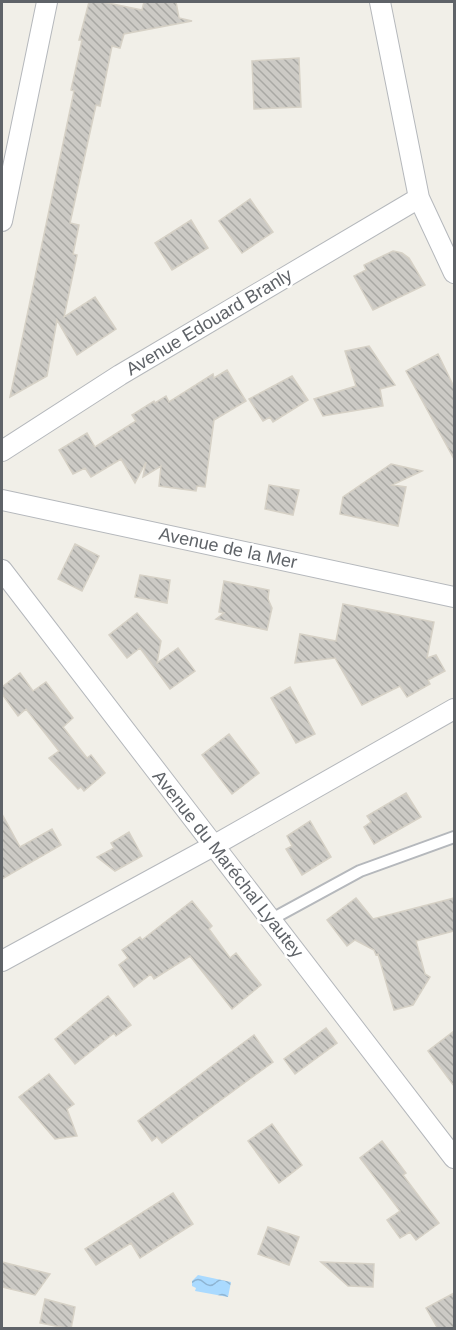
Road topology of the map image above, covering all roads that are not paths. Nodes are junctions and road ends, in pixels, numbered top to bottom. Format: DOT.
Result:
graph roads {
  1 [pos="47,2"];
  2 [pos="380,2"];
  3 [pos="418,198"];
  4 [pos="2,221"];
  5 [pos="454,273"];
  6 [pos="2,451"];
  7 [pos="2,500"];
  8 [pos="2,570"];
  9 [pos="454,597"];
  10 [pos="454,709"];
  11 [pos="454,837"];
  12 [pos="213,846"];
  13 [pos="272,919"];
  14 [pos="2,961"];
  15 [pos="454,1158"];
  1 -- 4 [label="street"];
  2 -- 3 [label="street"];
  3 -- 5 [label="street"];
  3 -- 6 [label="street, Avenue Edouard Branly"];
  7 -- 9 [label="street, Avenue de la Mer"];
  8 -- 12 [label="street, Avenue du Maréchal Lyautey"];
  10 -- 12 [label="street"];
  11 -- 13 [label="lane"];
  12 -- 13 [label="street, Avenue du Maréchal Lyautey"];
  12 -- 14 [label="street"];
  13 -- 15 [label="street, Avenue du Maréchal Lyautey"];
}
